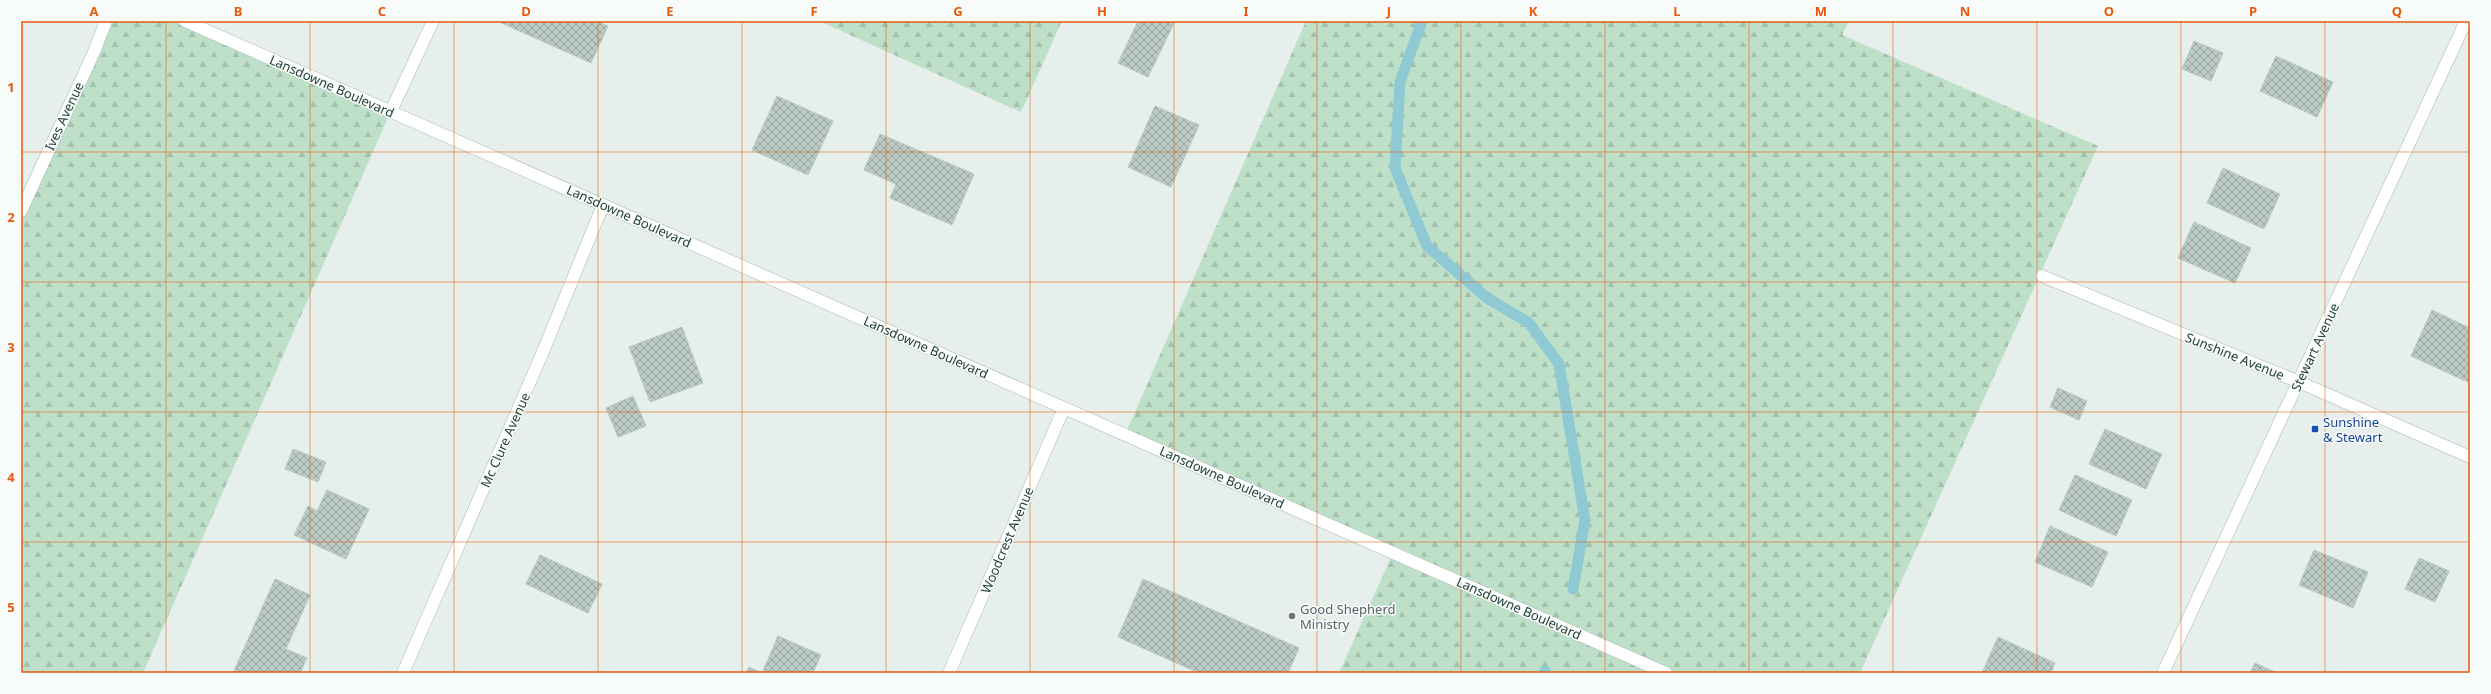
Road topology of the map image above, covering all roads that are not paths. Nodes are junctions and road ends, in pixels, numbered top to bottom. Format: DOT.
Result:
graph roads {
  1 [pos="106,21"];
  2 [pos="185,21"];
  3 [pos="433,21"];
  4 [pos="2466,21"];
  5 [pos="391,111"];
  6 [pos="603,205"];
  7 [pos="21,211"];
  8 [pos="2042,276"];
  9 [pos="2299,382"];
  10 [pos="1064,408"];
  11 [pos="2470,457"];
  12 [pos="403,673"];
  13 [pos="949,673"];
  14 [pos="1666,673"];
  15 [pos="2163,673"];
  1 -- 7 [label="street, Ives Avenue"];
  2 -- 5 [label="street, Lansdowne Boulevard"];
  3 -- 5 [label="street"];
  4 -- 9 [label="street, Stewart Avenue"];
  5 -- 6 [label="street, Lansdowne Boulevard"];
  6 -- 10 [label="street, Lansdowne Boulevard"];
  6 -- 12 [label="street, Mc Clure Avenue"];
  8 -- 9 [label="street, Sunshine Avenue"];
  9 -- 11 [label="street, Sunshine Avenue"];
  9 -- 15 [label="street, Stewart Avenue"];
  10 -- 13 [label="street, Woodcrest Avenue"];
  10 -- 14 [label="street, Lansdowne Boulevard"];
}
